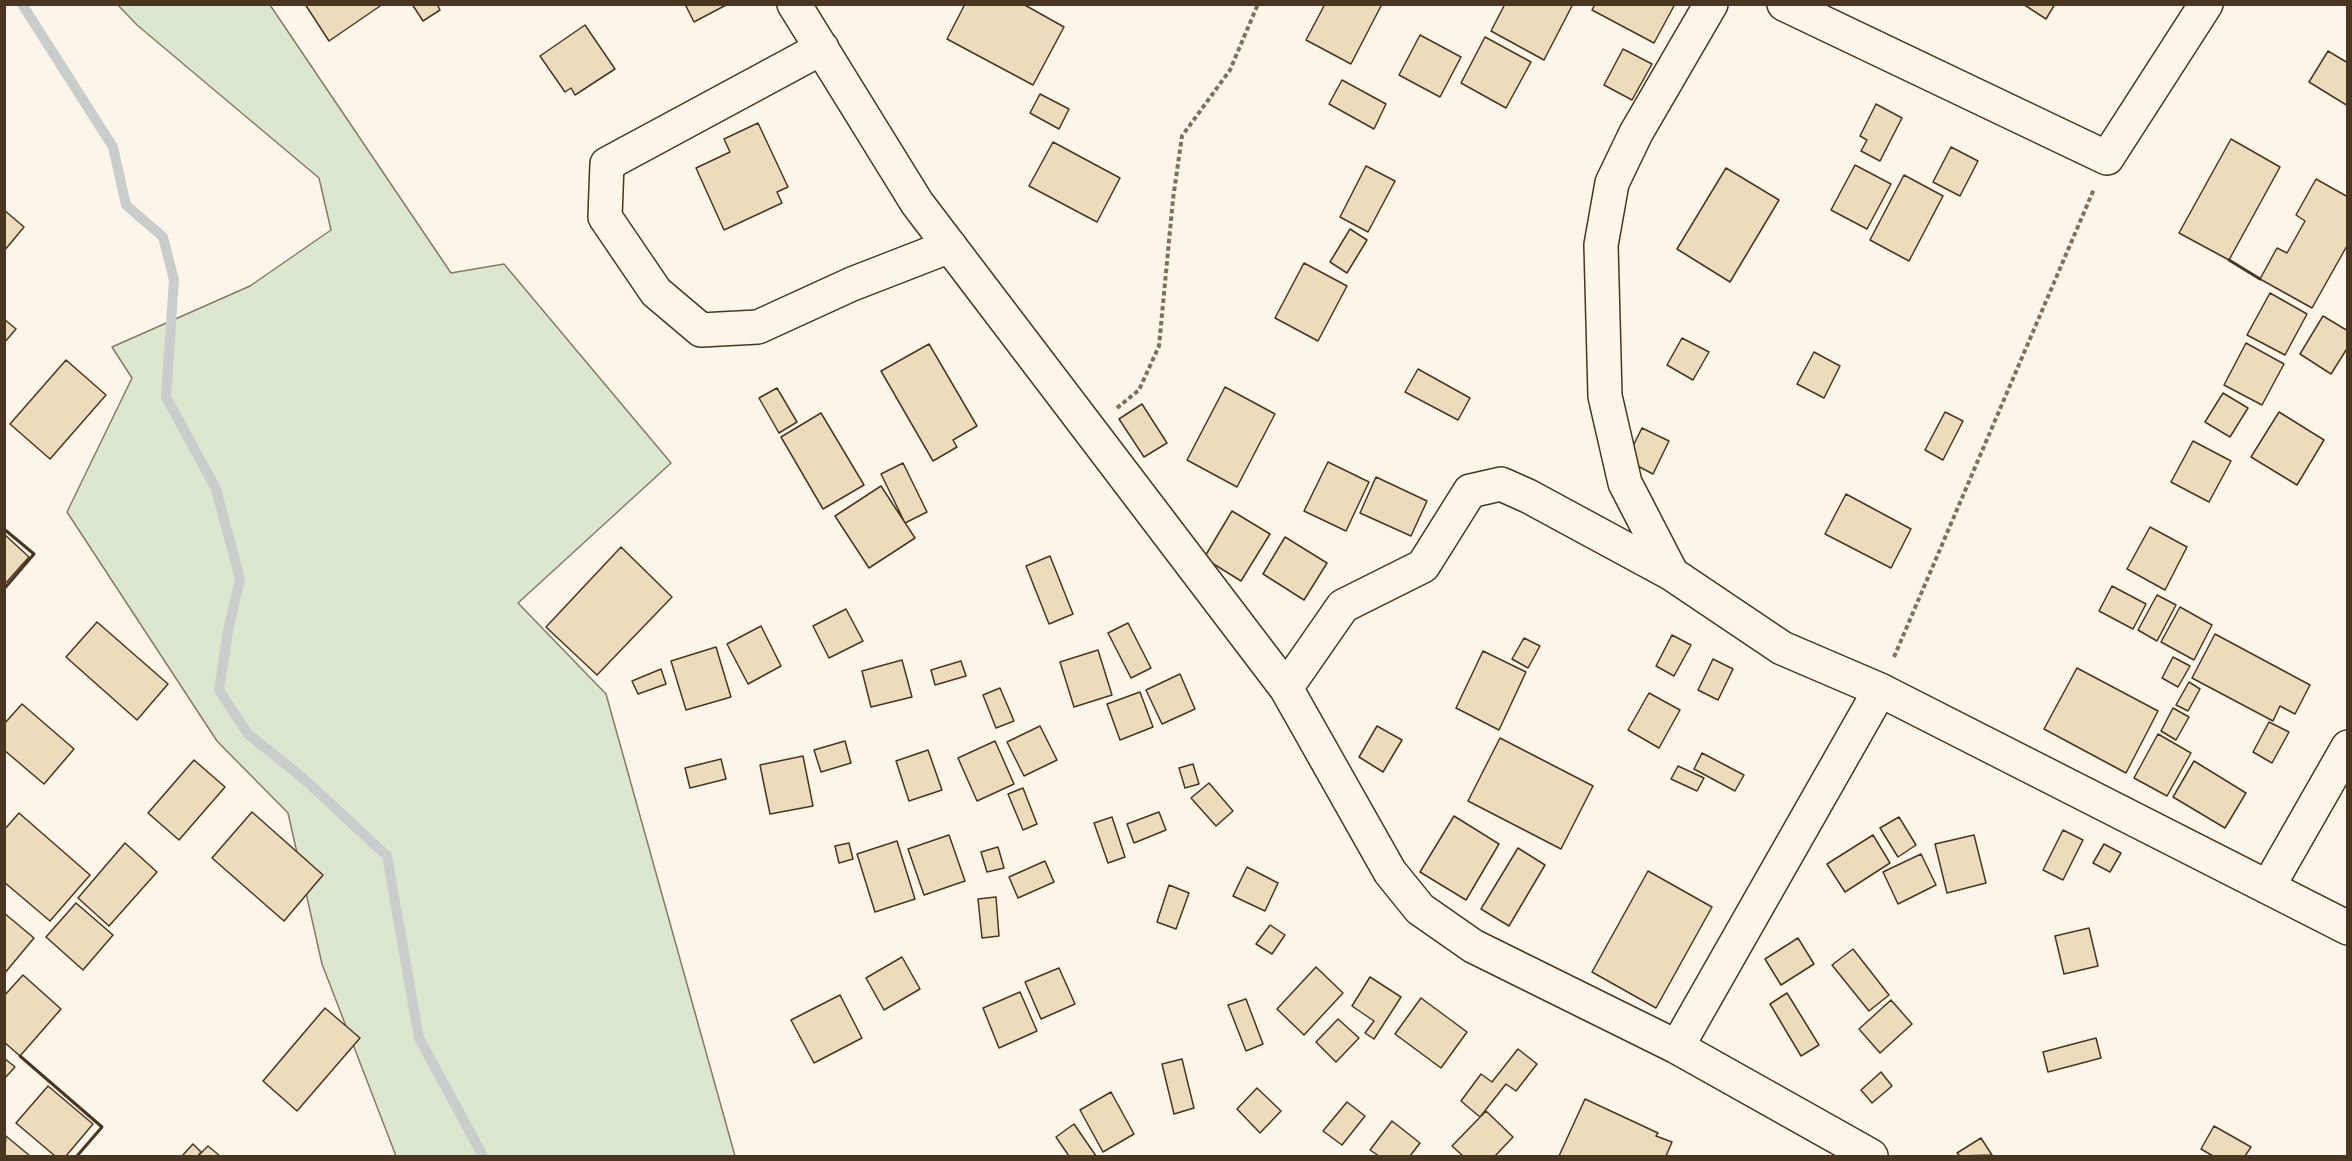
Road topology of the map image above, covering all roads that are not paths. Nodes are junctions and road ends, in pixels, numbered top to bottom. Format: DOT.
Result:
graph roads {
  1 [pos="1711,4"];
  2 [pos="1784,4"];
  3 [pos="2206,4"];
  4 [pos="795,5"];
  5 [pos="822,48"];
  6 [pos="950,246"];
  7 [pos="1672,574"];
  8 [pos="1286,688"];
  9 [pos="1880,690"];
  10 [pos="2348,747"];
  11 [pos="2268,887"];
  12 [pos="2348,928"];
  13 [pos="1677,1047"];
  14 [pos="1871,1156"];
  1 -- 7 [label="street"];
  2 -- 3 [label="street"];
  4 -- 5 [label="street"];
  5 -- 6 [label="street"];
  5 -- 6 [label="street"];
  6 -- 8 [label="street"];
  7 -- 8 [label="street"];
  7 -- 9 [label="street"];
  8 -- 13 [label="street"];
  9 -- 11 [label="street"];
  9 -- 13 [label="street"];
  10 -- 11 [label="street"];
  11 -- 12 [label="street"];
  13 -- 14 [label="street"];
}
